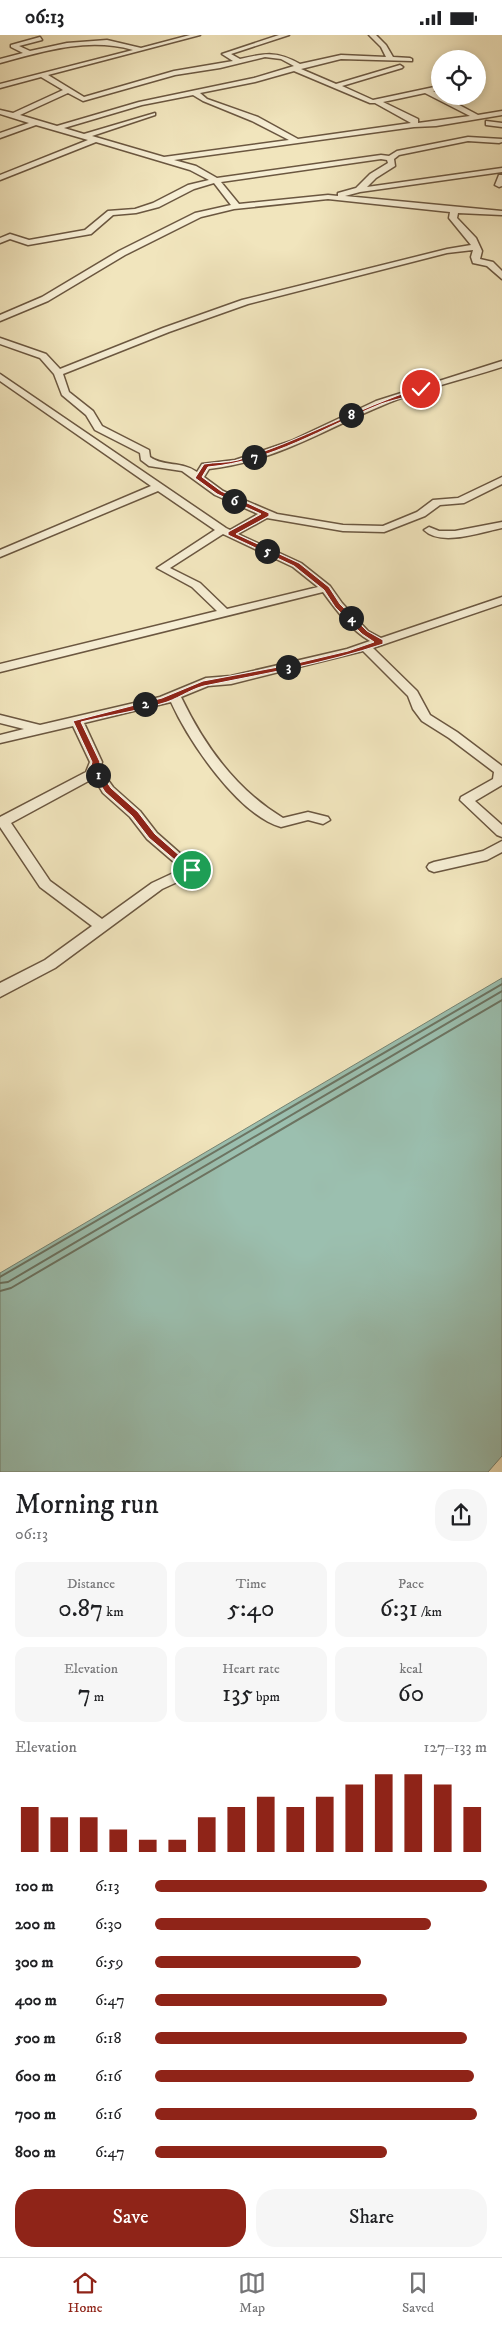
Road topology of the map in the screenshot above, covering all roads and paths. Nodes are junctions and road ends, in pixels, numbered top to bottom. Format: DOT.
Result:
graph roads {
  1 [pos="197,35"];
  2 [pos="286,35"];
  3 [pos="372,35"];
  4 [pos="40,39"];
  5 [pos="144,51"];
  6 [pos="30,53"];
  7 [pos="2,60"];
  8 [pos="391,60"];
  9 [pos="410,60"];
  10 [pos="240,61"];
  11 [pos="297,67"];
  12 [pos="400,67"];
  13 [pos="41,74"];
  14 [pos="0,86"];
  15 [pos="334,86"];
  16 [pos="431,89"];
  17 [pos="68,90"];
  18 [pos="425,90"];
  19 [pos="195,93"];
  20 [pos="378,102"];
  21 [pos="0,112"];
  22 [pos="502,113"];
  23 [pos="153,114"];
  24 [pos="13,116"];
  25 [pos="475,116"];
  26 [pos="34,123"];
  27 [pos="489,123"];
  28 [pos="414,125"];
  29 [pos="502,125"];
  30 [pos="58,128"];
  31 [pos="0,136"];
  32 [pos="86,136"];
  33 [pos="97,139"];
  34 [pos="297,141"];
  35 [pos="501,142"];
  36 [pos="390,158"];
  37 [pos="165,159"];
  38 [pos="502,170"];
  39 [pos="0,178"];
  40 [pos="216,180"];
  41 [pos="359,190"];
  42 [pos="328,197"];
  43 [pos="236,206"];
  44 [pos="502,210"];
  45 [pos="454,211"];
  46 [pos="0,233"];
  47 [pos="10,236"];
  48 [pos="0,241"];
  49 [pos="476,247"];
  50 [pos="502,276"];
  51 [pos="0,318"];
  52 [pos="0,341"];
  53 [pos="502,364"];
  54 [pos="58,373"];
  55 [pos="0,377"];
  56 [pos="198,478"];
  57 [pos="502,480"];
  58 [pos="158,487"];
  59 [pos="266,514"];
  60 [pos="502,525"];
  61 [pos="429,530"];
  62 [pos="226,532"];
  63 [pos="0,554"];
  64 [pos="326,588"];
  65 [pos="502,600"];
  66 [pos="225,613"];
  67 [pos="380,642"];
  68 [pos="364,647"];
  69 [pos="0,668"];
  70 [pos="174,696"];
  71 [pos="0,719"];
  72 [pos="77,721"];
  73 [pos="41,729"];
  74 [pos="0,739"];
  75 [pos="94,769"];
  76 [pos="323,820"];
  77 [pos="2,823"];
  78 [pos="502,832"];
  79 [pos="502,846"];
  80 [pos="434,867"];
  81 [pos="102,926"];
  82 [pos="0,991"];
  1 -- 5 [label="street"];
  2 -- 10 [label="street"];
  3 -- 8 [label="street"];
  4 -- 6 [label="street"];
  5 -- 6 [label="street"];
  5 -- 13 [label="street"];
  6 -- 7 [label="street"];
  8 -- 9 [label="street"];
  8 -- 11 [label="street"];
  10 -- 11 [label="street"];
  10 -- 17 [label="street"];
  11 -- 15 [label="street"];
  11 -- 19 [label="street"];
  12 -- 15 [label="street"];
  13 -- 14 [label="street"];
  13 -- 17 [label="street"];
  15 -- 20 [label="street"];
  16 -- 18 [label="street"];
  17 -- 24 [label="street"];
  18 -- 20 [label="street"];
  18 -- 25 [label="street"];
  19 -- 30 [label="street"];
  19 -- 34 [label="street"];
  20 -- 28 [label="street"];
  21 -- 24 [label="street"];
  22 -- 25 [label="street"];
  23 -- 32 [label="street"];
  24 -- 26 [label="street"];
  25 -- 28 [label="street"];
  26 -- 30 [label="street"];
  26 -- 31 [label="street"];
  27 -- 29 [label="street"];
  28 -- 34 [label="street"];
  30 -- 32 [label="street"];
  32 -- 33 [label="street"];
  33 -- 37 [label="street"];
  33 -- 39 [label="street"];
  34 -- 37 [label="street"];
  35 -- 36 [label="street"];
  36 -- 40 [label="street"];
  36 -- 41 [label="street"];
  37 -- 40 [label="street"];
  38 -- 41 [label="street"];
  40 -- 43 [label="street"];
  40 -- 47 [label="street"];
  41 -- 42 [label="street"];
  42 -- 43 [label="street"];
  42 -- 45 [label="street"];
  43 -- 51 [label="street"];
  44 -- 45 [label="street"];
  45 -- 49 [label="street"];
  46 -- 47 [label="street"];
  47 -- 48 [label="street"];
  49 -- 50 [label="street"];
  49 -- 54 [label="street"];
  52 -- 54 [label="street"];
  53 -- 56 [label="street"];
  54 -- 56 [label="street"];
  55 -- 58 [label="street"];
  56 -- 59 [label="street"];
  57 -- 59 [label="street"];
  58 -- 62 [label="street"];
  58 -- 63 [label="street"];
  59 -- 62 [label="street"];
  60 -- 61 [label="street"];
  62 -- 64 [label="street"];
  62 -- 66 [label="street"];
  64 -- 66 [label="street"];
  64 -- 67 [label="street"];
  65 -- 67 [label="street"];
  66 -- 69 [label="street"];
  67 -- 68 [label="street"];
  68 -- 70 [label="street"];
  68 -- 78 [label="street"];
  70 -- 72 [label="street"];
  70 -- 76 [label="street"];
  71 -- 73 [label="street"];
  72 -- 73 [label="street"];
  72 -- 75 [label="street"];
  73 -- 74 [label="street"];
  75 -- 77 [label="street"];
  75 -- 81 [label="street"];
  77 -- 81 [label="street"];
  79 -- 80 [label="street"];
  81 -- 82 [label="street"];
}
